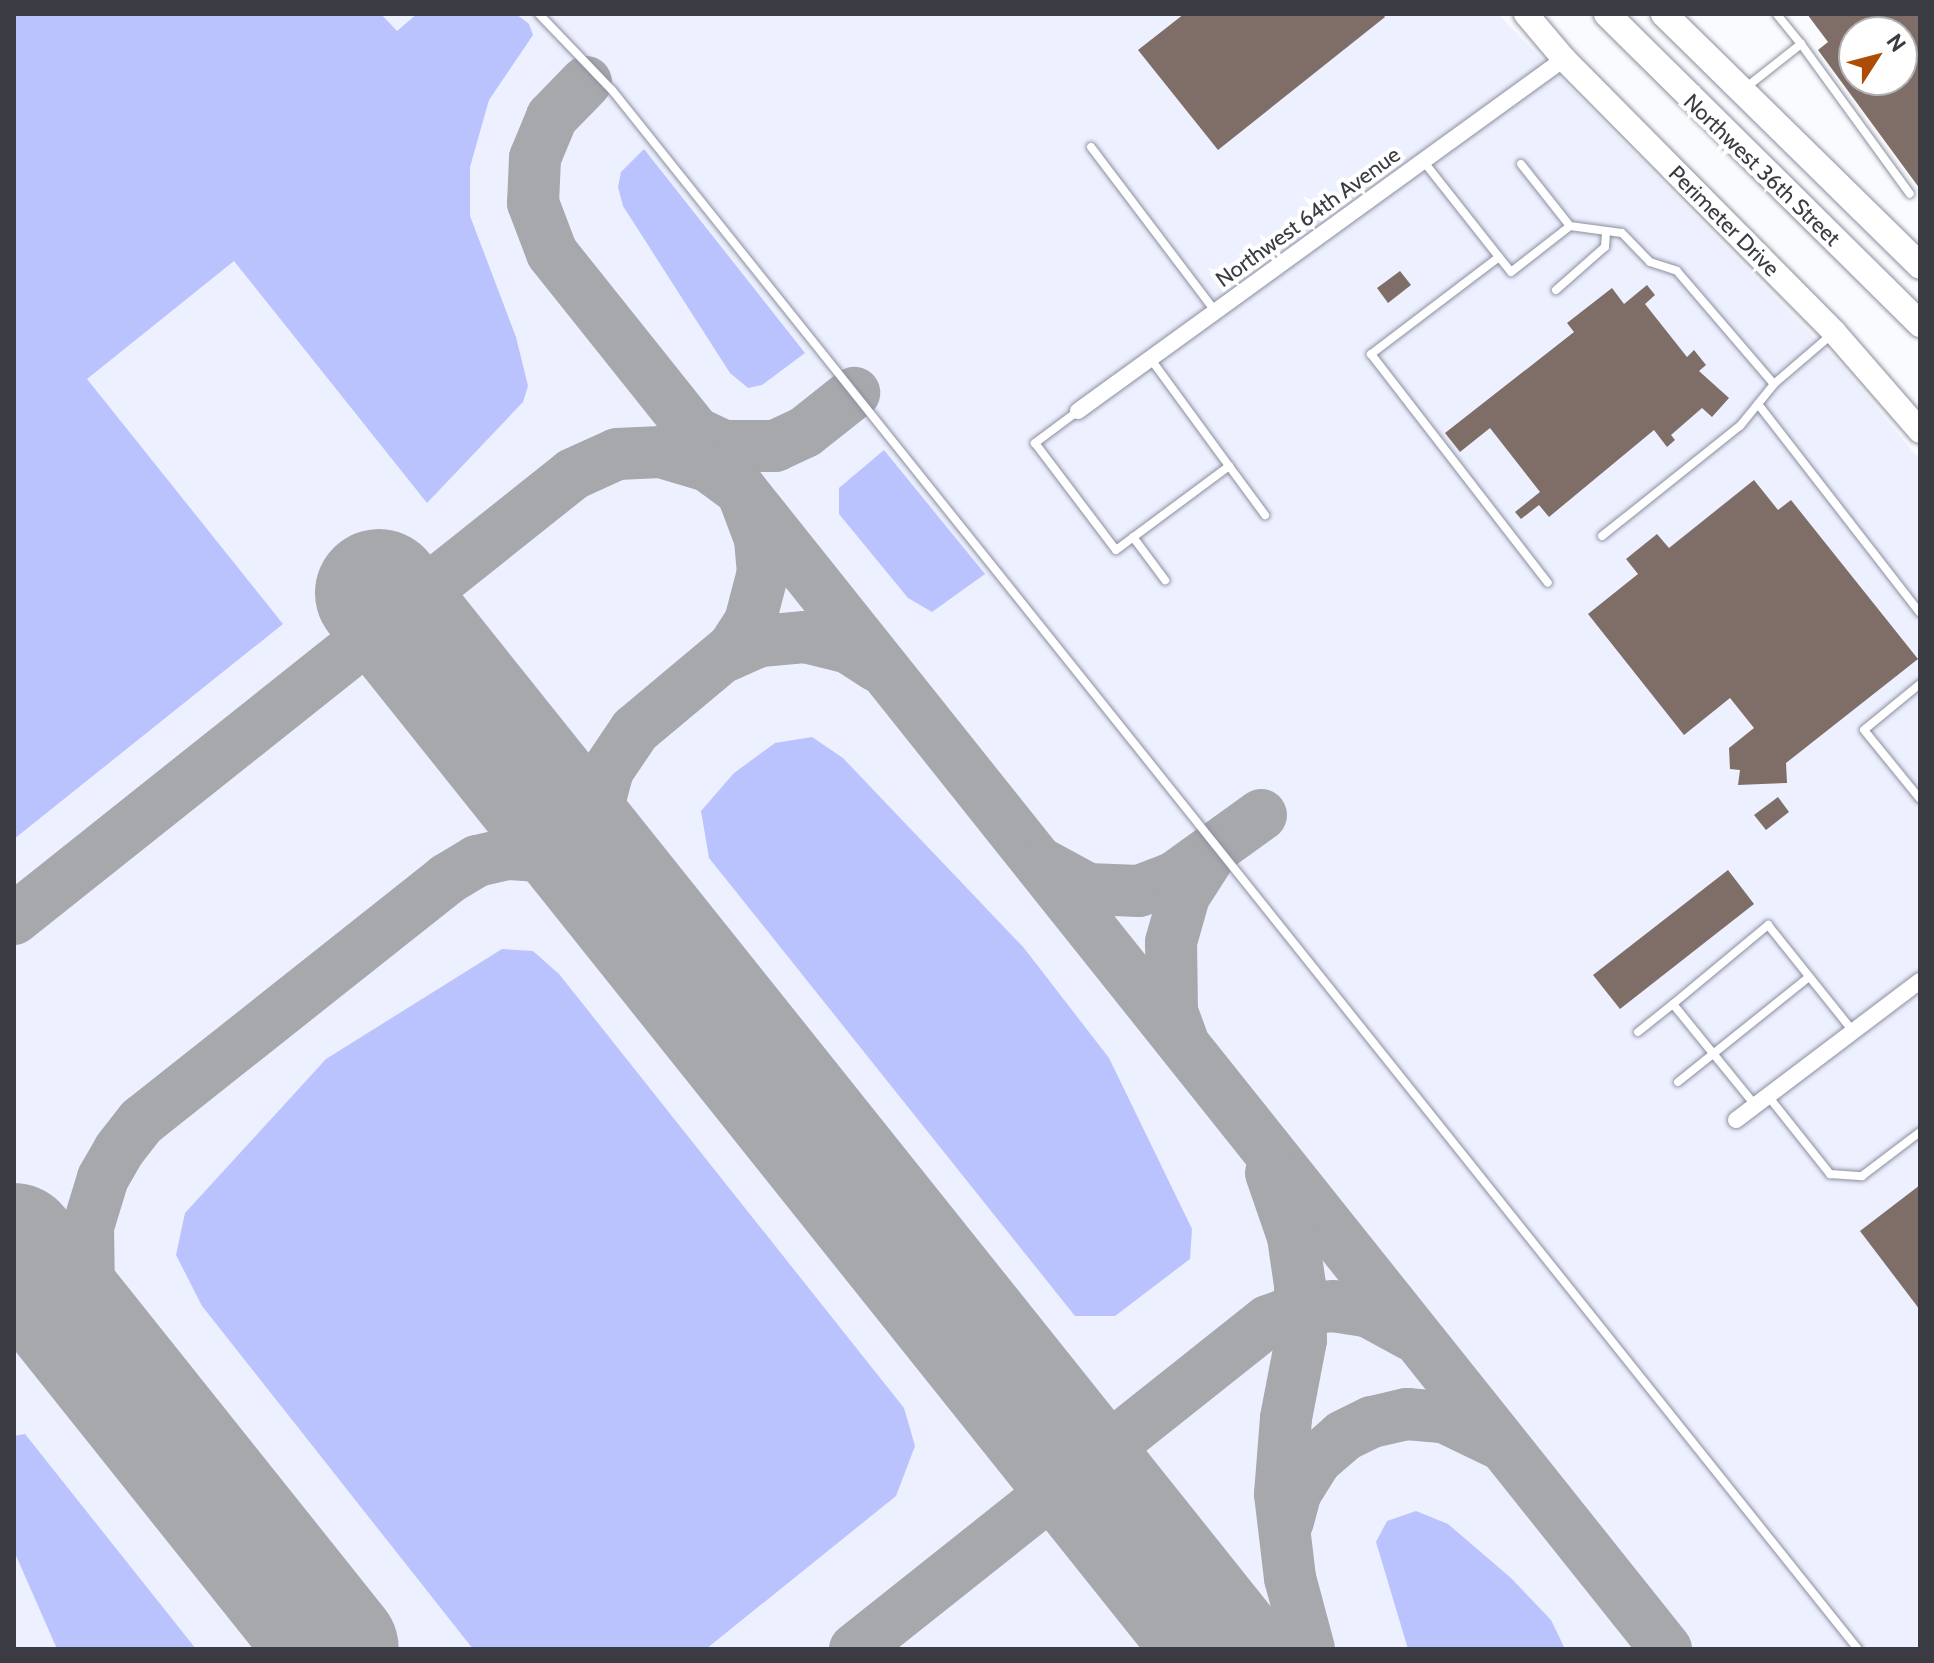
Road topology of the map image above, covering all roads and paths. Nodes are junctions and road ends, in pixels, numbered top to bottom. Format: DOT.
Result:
graph roads {
  1 [pos="539,14"];
  2 [pos="1526,14"];
  3 [pos="1607,14"];
  4 [pos="1664,14"];
  5 [pos="1777,14"];
  6 [pos="1801,44"];
  7 [pos="1564,59"];
  8 [pos="1740,92"];
  9 [pos="1091,147"];
  10 [pos="1423,161"];
  11 [pos="1521,164"];
  12 [pos="1910,194"];
  13 [pos="1570,226"];
  14 [pos="1606,231"];
  15 [pos="1499,257"];
  16 [pos="1919,264"];
  17 [pos="1556,290"];
  18 [pos="1215,311"];
  19 [pos="1920,324"];
  20 [pos="1834,332"];
  21 [pos="1150,358"];
  22 [pos="1774,384"];
  23 [pos="1758,404"];
  24 [pos="1078,411"];
  25 [pos="1920,431"];
  26 [pos="1229,466"];
  27 [pos="1265,515"];
  28 [pos="1602,536"];
  29 [pos="1133,537"];
  30 [pos="1165,580"];
  31 [pos="1548,583"];
  32 [pos="1920,613"];
  33 [pos="1920,684"];
  34 [pos="1920,799"];
  35 [pos="1809,977"];
  36 [pos="1918,985"];
  37 [pos="1673,1004"];
  38 [pos="1853,1031"];
  39 [pos="1638,1032"];
  40 [pos="1713,1054"];
  41 [pos="1678,1082"];
  42 [pos="1761,1101"];
  43 [pos="1736,1120"];
  44 [pos="1920,1132"];
  45 [pos="1858,1649"];
  1 -- 45 [label="lane"];
  2 -- 7 [label="street, Perimeter Drive"];
  3 -- 19 [label="main road, Northwest 36th Street"];
  4 -- 8 [label="main road, Northwest 36th Street"];
  5 -- 6 [label="lane"];
  6 -- 8 [label="lane"];
  6 -- 12 [label="lane"];
  7 -- 10 [label="street, Northwest 64th Avenue"];
  7 -- 20 [label="street, Perimeter Drive"];
  8 -- 16 [label="main road, Northwest 36th Street"];
  9 -- 18 [label="lane"];
  10 -- 15 [label="lane"];
  10 -- 18 [label="street, Northwest 64th Avenue"];
  11 -- 13 [label="lane"];
  13 -- 14 [label="lane"];
  13 -- 15 [label="lane"];
  14 -- 17 [label="lane"];
  14 -- 22 [label="lane"];
  15 -- 31 [label="lane"];
  18 -- 21 [label="street, Northwest 64th Avenue"];
  20 -- 22 [label="lane"];
  20 -- 25 [label="street, Perimeter Drive"];
  21 -- 24 [label="street, Northwest 64th Avenue"];
  21 -- 26 [label="lane"];
  22 -- 23 [label="lane"];
  23 -- 28 [label="lane"];
  23 -- 32 [label="lane"];
  24 -- 29 [label="lane"];
  26 -- 27 [label="lane"];
  26 -- 29 [label="lane"];
  29 -- 30 [label="lane"];
  33 -- 34 [label="lane"];
  35 -- 37 [label="lane"];
  35 -- 38 [label="lane"];
  35 -- 40 [label="lane"];
  36 -- 38 [label="street"];
  37 -- 39 [label="lane"];
  37 -- 40 [label="lane"];
  38 -- 42 [label="street"];
  40 -- 41 [label="lane"];
  40 -- 42 [label="lane"];
  42 -- 43 [label="street"];
  42 -- 44 [label="lane"];
}
